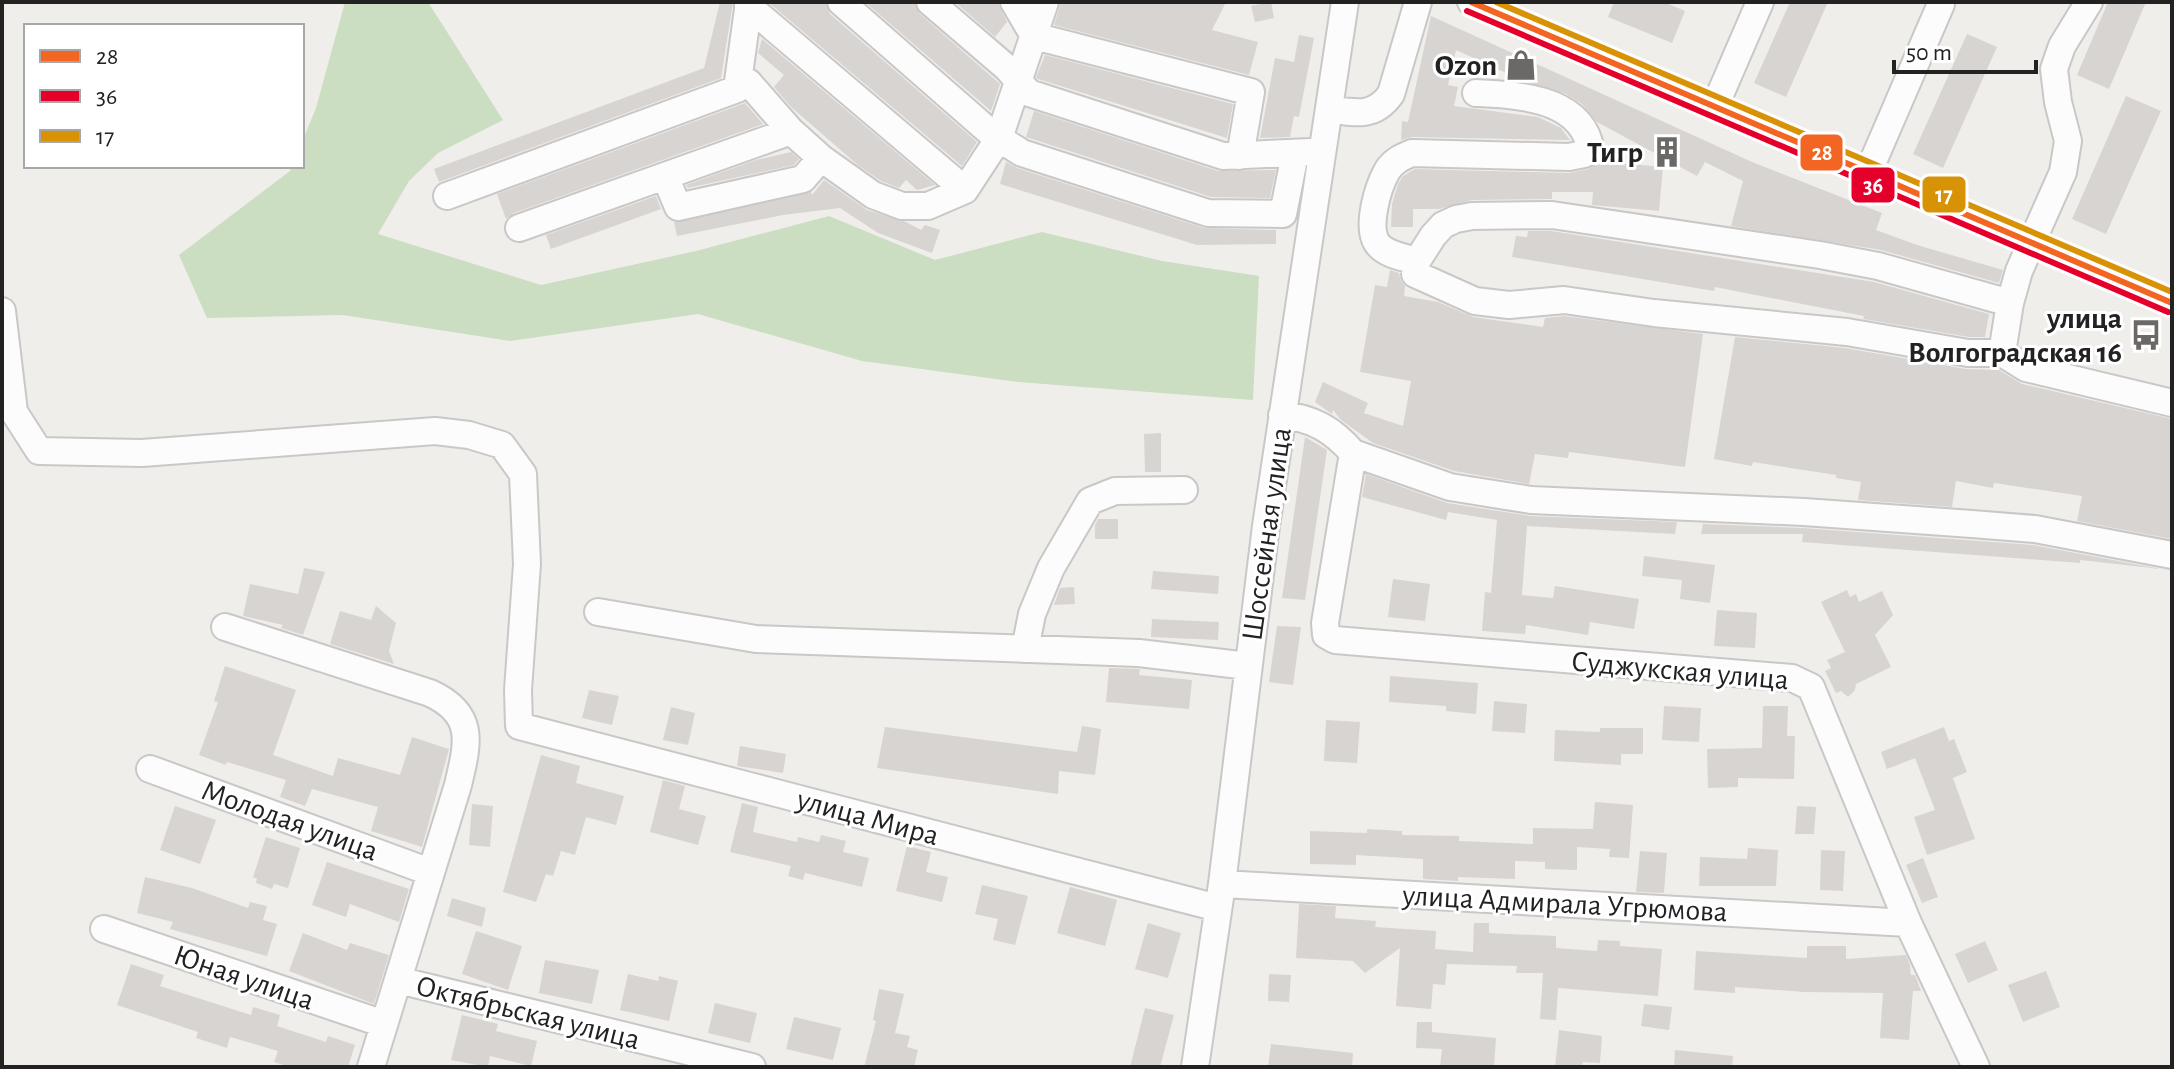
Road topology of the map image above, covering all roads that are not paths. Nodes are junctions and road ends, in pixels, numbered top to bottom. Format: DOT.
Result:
graph roads {
  1 [pos="841,2"];
  2 [pos="930,2"];
  3 [pos="1014,2"];
  4 [pos="1045,2"];
  5 [pos="1345,2"];
  6 [pos="1418,2"];
  7 [pos="1471,2"];
  8 [pos="1760,2"];
  9 [pos="2089,2"];
  10 [pos="749,4"];
  11 [pos="1941,4"];
  12 [pos="1034,36"];
  13 [pos="1017,79"];
  14 [pos="737,89"];
  15 [pos="1476,93"];
  16 [pos="1715,106"];
  17 [pos="1329,109"];
  18 [pos="791,131"];
  19 [pos="999,138"];
  20 [pos="1323,150"];
  21 [pos="1295,154"];
  22 [pos="1240,156"];
  23 [pos="821,158"];
  24 [pos="1868,173"];
  25 [pos="665,176"];
  26 [pos="965,190"];
  27 [pos="447,196"];
  28 [pos="519,228"];
  29 [pos="2031,242"];
  30 [pos="1417,261"];
  31 [pos="2010,303"];
  32 [pos="2172,303"];
  33 [pos="2,311"];
  34 [pos="2002,353"];
  35 [pos="2172,403"];
  36 [pos="1282,415"];
  37 [pos="1353,453"];
  38 [pos="1184,490"];
  39 [pos="2172,555"];
  40 [pos="598,612"];
  41 [pos="225,627"];
  42 [pos="1025,649"];
  43 [pos="1248,666"];
  44 [pos="150,769"];
  45 [pos="430,872"];
  46 [pos="1220,896"];
  47 [pos="1908,923"];
  48 [pos="104,929"];
  49 [pos="398,980"];
  50 [pos="384,1024"];
  51 [pos="371,1067"];
  52 [pos="752,1067"];
  53 [pos="1195,1067"];
  54 [pos="1976,1067"];
  1 -- 19 [label="street"];
  2 -- 13 [label="street"];
  3 -- 12 [label="street"];
  4 -- 12 [label="street"];
  5 -- 17 [label="street, Шоссейная улица"];
  6 -- 17 [label="street"];
  7 -- 16 [label="street"];
  8 -- 16 [label="street"];
  9 -- 29 [label="street"];
  10 -- 14 [label="street"];
  10 -- 26 [label="street"];
  11 -- 24 [label="street"];
  12 -- 13 [label="street"];
  12 -- 22 [label="street"];
  13 -- 19 [label="street"];
  13 -- 22 [label="street"];
  14 -- 18 [label="street"];
  14 -- 27 [label="street"];
  15 -- 30 [label="street"];
  16 -- 24 [label="street"];
  17 -- 20 [label="street, Шоссейная улица"];
  18 -- 23 [label="street"];
  18 -- 25 [label="street"];
  19 -- 21 [label="street"];
  19 -- 26 [label="street"];
  20 -- 21 [label="street"];
  20 -- 36 [label="street, Шоссейная улица"];
  21 -- 22 [label="street"];
  23 -- 25 [label="street"];
  23 -- 26 [label="street"];
  24 -- 29 [label="street"];
  25 -- 28 [label="street"];
  29 -- 31 [label="street"];
  29 -- 32 [label="street"];
  30 -- 31 [label="street"];
  30 -- 34 [label="street"];
  31 -- 34 [label="street"];
  33 -- 46 [label="street, улица Мира"];
  34 -- 35 [label="street"];
  36 -- 37 [label="street"];
  36 -- 43 [label="street, Шоссейная улица"];
  37 -- 39 [label="street"];
  37 -- 47 [label="street, Суджукская улица"];
  38 -- 42 [label="street"];
  40 -- 42 [label="street"];
  41 -- 45 [label="street"];
  42 -- 43 [label="street"];
  43 -- 46 [label="street, Шоссейная улица"];
  44 -- 45 [label="street, Молодая улица"];
  45 -- 49 [label="street"];
  46 -- 47 [label="street, улица Адмирала Угрюмова"];
  46 -- 53 [label="street, Шоссейная улица"];
  47 -- 54 [label="street, Суджукская улица"];
  48 -- 50 [label="street, Юная улица"];
  49 -- 50 [label="street"];
  49 -- 52 [label="street, Октябрьская улица"];
  50 -- 51 [label="street"];
}
